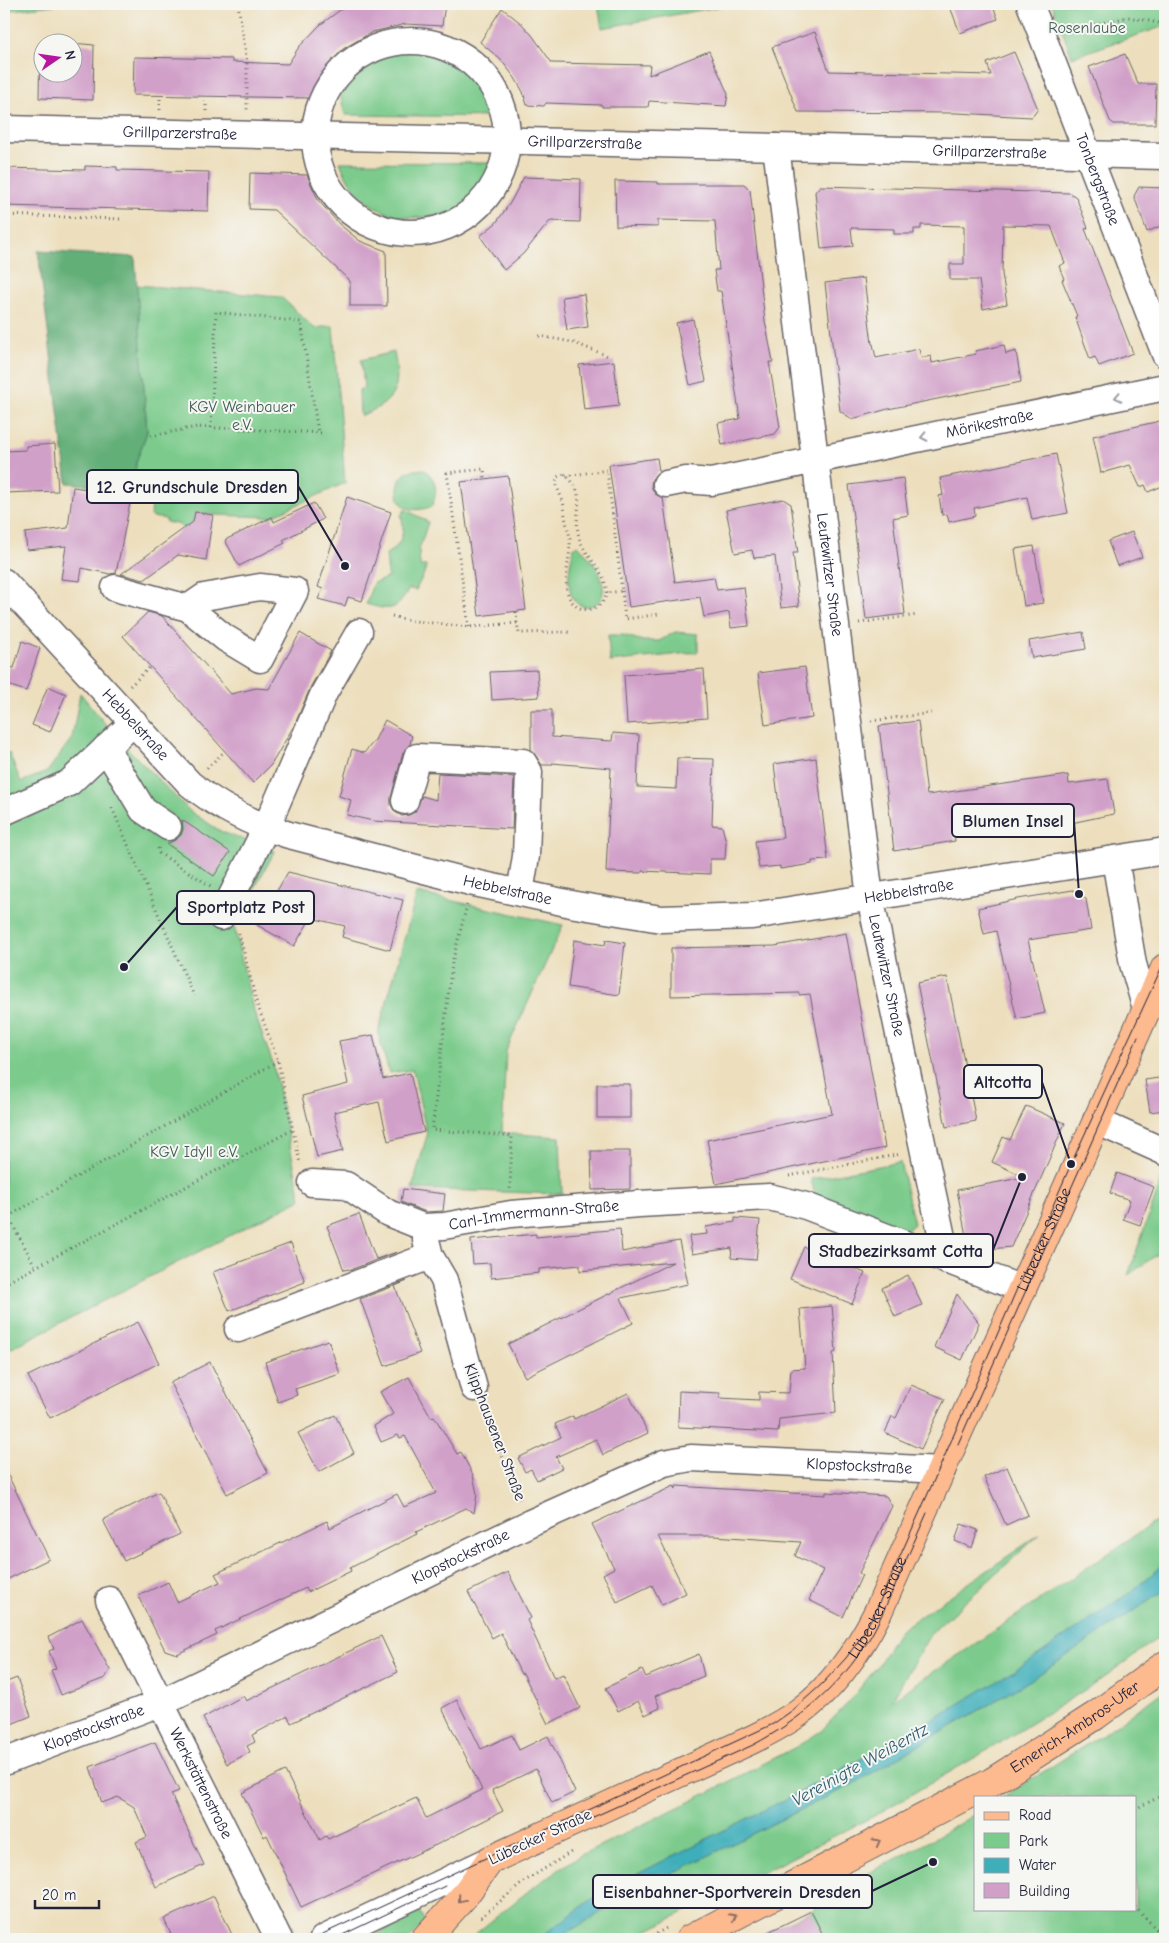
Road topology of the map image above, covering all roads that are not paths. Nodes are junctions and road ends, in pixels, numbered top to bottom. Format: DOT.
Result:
graph roads {
  1 [pos="1030,4"];
  2 [pos="4,129"];
  3 [pos="314,136"];
  4 [pos="508,140"];
  5 [pos="776,147"];
  6 [pos="1088,154"];
  7 [pos="1165,156"];
  8 [pos="1165,354"];
  9 [pos="1165,387"];
  10 [pos="815,460"];
  11 [pos="666,484"];
  12 [pos="4,582"];
  13 [pos="115,588"];
  14 [pos="188,608"];
  15 [pos="359,632"];
  16 [pos="134,722"];
  17 [pos="106,748"];
  18 [pos="405,801"];
  19 [pos="4,812"];
  20 [pos="168,827"];
  21 [pos="266,828"];
  22 [pos="1165,851"];
  23 [pos="1115,859"];
  24 [pos="520,893"];
  25 [pos="870,896"];
  26 [pos="230,915"];
  27 [pos="1165,968"];
  28 [pos="1156,1009"];
  29 [pos="1096,1121"];
  30 [pos="1165,1152"];
  31 [pos="312,1183"];
  32 [pos="423,1227"];
  33 [pos="430,1256"];
  34 [pos="947,1261"];
  35 [pos="1022,1289"];
  36 [pos="238,1329"];
  37 [pos="474,1388"];
  38 [pos="942,1470"];
  39 [pos="108,1600"];
  40 [pos="1165,1666"];
  41 [pos="160,1703"];
  42 [pos="4,1762"];
  43 [pos="490,1860"];
  44 [pos="279,1939"];
  45 [pos="323,1939"];
  46 [pos="425,1939"];
  47 [pos="690,1939"];
  1 -- 6 [label="street, Tonbergstraße"];
  2 -- 3 [label="street, Grillparzerstraße"];
  3 -- 4 [label="street, Grillparzerstraße"];
  3 -- 4 [label="street"];
  3 -- 4 [label="street"];
  4 -- 5 [label="street, Grillparzerstraße"];
  5 -- 6 [label="street, Grillparzerstraße"];
  5 -- 10 [label="street, Leutewitzer Straße"];
  6 -- 7 [label="street, Grillparzerstraße"];
  6 -- 8 [label="street, Tonbergstraße"];
  9 -- 10 [label="street, Mörikestraße, one-way"];
  10 -- 11 [label="street"];
  10 -- 25 [label="street, Leutewitzer Straße"];
  12 -- 16 [label="street, Hebbelstraße"];
  13 -- 14 [label="street"];
  15 -- 21 [label="street"];
  16 -- 17 [label="street"];
  16 -- 21 [label="street, Hebbelstraße"];
  17 -- 19 [label="street"];
  17 -- 20 [label="street"];
  18 -- 24 [label="street"];
  21 -- 24 [label="street, Hebbelstraße"];
  21 -- 26 [label="street"];
  22 -- 23 [label="street, Hebbelstraße"];
  23 -- 25 [label="street, Hebbelstraße"];
  23 -- 28 [label="street"];
  24 -- 25 [label="street, Hebbelstraße"];
  25 -- 34 [label="street, Leutewitzer Straße"];
  27 -- 28 [label="main road, Lübecker Straße"];
  28 -- 29 [label="main road, Lübecker Straße"];
  29 -- 30 [label="street"];
  29 -- 35 [label="main road, Lübecker Straße"];
  31 -- 32 [label="street, Carl-Immermann-Straße"];
  32 -- 33 [label="street, Klipphausener Straße"];
  32 -- 34 [label="street, Carl-Immermann-Straße"];
  33 -- 36 [label="street"];
  33 -- 37 [label="street, Klipphausener Straße"];
  34 -- 35 [label="street"];
  35 -- 38 [label="main road, Lübecker Straße"];
  38 -- 41 [label="street, Klopstockstraße"];
  38 -- 43 [label="main road, Lübecker Straße"];
  39 -- 41 [label="street, Werkstättenstraße"];
  47 -- 40 [label="main road, Emerich-Ambros-Ufer, one-way"];
  41 -- 42 [label="street, Klopstockstraße"];
  41 -- 44 [label="street, Werkstättenstraße"];
  43 -- 45 [label="street, Lübecker Straße"];
  43 -- 46 [label="main road, one-way"];
}
